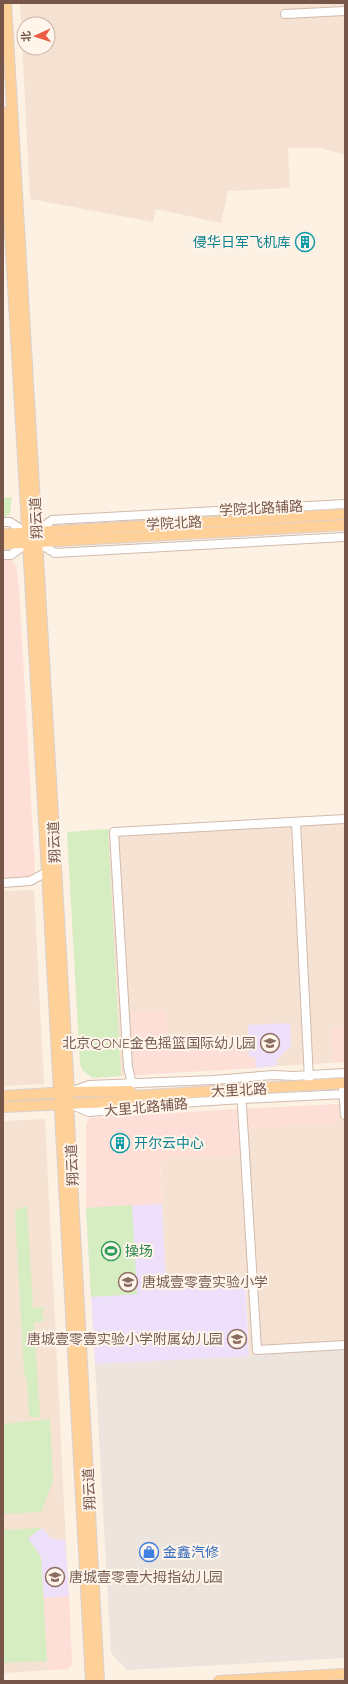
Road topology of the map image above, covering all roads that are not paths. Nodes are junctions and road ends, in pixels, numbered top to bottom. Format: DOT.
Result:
graph roads {
  1 [pos="6,3"];
  2 [pos="345,11"];
  3 [pos="285,14"];
  4 [pos="3,112"];
  5 [pos="3,120"];
  6 [pos="345,504"];
  7 [pos="345,514"];
  8 [pos="3,522"];
  9 [pos="113,522"];
  10 [pos="345,525"];
  11 [pos="3,534"];
  12 [pos="345,537"];
  13 [pos="32,538"];
  14 [pos="3,544"];
  15 [pos="3,555"];
  16 [pos="345,819"];
  17 [pos="296,822"];
  18 [pos="47,872"];
  19 [pos="3,883"];
  20 [pos="345,1073"];
  21 [pos="309,1075"];
  22 [pos="344,1083"];
  23 [pos="132,1084"];
  24 [pos="309,1086"];
  25 [pos="69,1092"];
  26 [pos="58,1093"];
  27 [pos="242,1094"];
  28 [pos="344,1094"];
  29 [pos="3,1096"];
  30 [pos="134,1096"];
  31 [pos="64,1104"];
  32 [pos="3,1107"];
  33 [pos="345,1115"];
  34 [pos="345,1345"];
  35 [pos="343,1677"];
  36 [pos="91,1681"];
  37 [pos="99,1681"];
  38 [pos="219,1681"];
  1 -- 13 [label="main road, 翔云道"];
  2 -- 3 [label="street"];
  4 -- 5 [label="main road, 翔云道"];
  5 -- 13 [label="main road, 翔云道"];
  6 -- 9 [label="street, 学院北路辅路"];
  7 -- 9 [label="main road, 学院北路"];
  8 -- 13 [label="street"];
  9 -- 13 [label="main road, 学院北路"];
  10 -- 13 [label="main road, 学院北路"];
  11 -- 13 [label="main road, 学院北路"];
  12 -- 13 [label="street"];
  13 -- 14 [label="main road, 学院北路"];
  13 -- 15 [label="street"];
  13 -- 18 [label="main road, 翔云道"];
  13 -- 25 [label="main road, 翔云道"];
  16 -- 17 [label="street"];
  17 -- 21 [label="street"];
  17 -- 23 [label="street"];
  18 -- 19 [label="street"];
  18 -- 26 [label="main road, 翔云道"];
  20 -- 21 [label="street, 大里北路辅路"];
  21 -- 23 [label="street, 大里北路辅路"];
  21 -- 24 [label="street"];
  22 -- 24 [label="main road, 大里北路"];
  22 -- 28 [label="street"];
  23 -- 25 [label="street, 大里北路辅路"];
  24 -- 27 [label="main road, 大里北路"];
  25 -- 26 [label="main road, 大里北路"];
  25 -- 30 [label="main road, 大里北路"];
  25 -- 31 [label="main road, 翔云道"];
  26 -- 29 [label="main road, 大里北路"];
  26 -- 31 [label="main road, 翔云道"];
  27 -- 28 [label="street, 大里北路辅路"];
  27 -- 30 [label="main road, 大里北路"];
  27 -- 31 [label="street, 大里北路辅路"];
  27 -- 34 [label="street"];
  28 -- 33 [label="street"];
  30 -- 31 [label="main road, 大里北路"];
  31 -- 32 [label="main road, 大里北路"];
  31 -- 36 [label="main road, 翔云道"];
  31 -- 37 [label="main road, 翔云道"];
  35 -- 38 [label="main road"];
}
